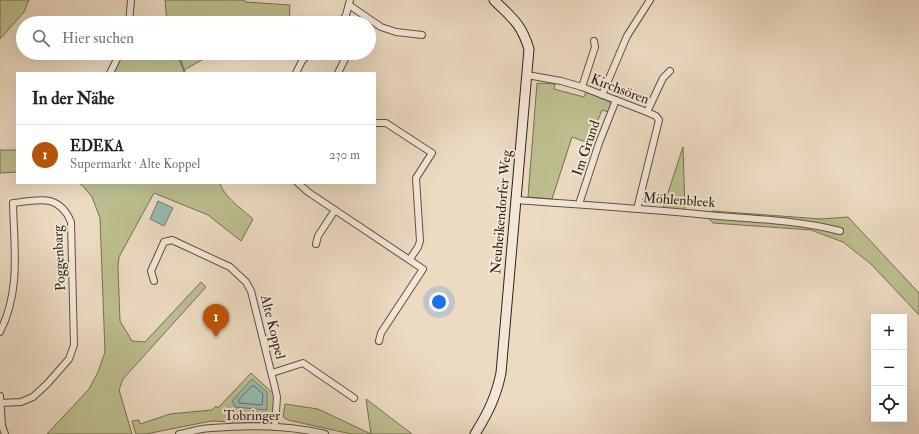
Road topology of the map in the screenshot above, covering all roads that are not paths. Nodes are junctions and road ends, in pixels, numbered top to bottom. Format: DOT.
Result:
graph roads {
  1 [pos="131,0"];
  2 [pos="494,0"];
  3 [pos="649,0"];
  4 [pos="350,2"];
  5 [pos="130,16"];
  6 [pos="345,16"];
  7 [pos="367,16"];
  8 [pos="376,23"];
  9 [pos="422,36"];
  10 [pos="594,41"];
  11 [pos="116,60"];
  12 [pos="303,60"];
  13 [pos="345,60"];
  14 [pos="670,71"];
  15 [pos="110,72"];
  16 [pos="296,72"];
  17 [pos="339,72"];
  18 [pos="527,75"];
  19 [pos="582,87"];
  20 [pos="602,94"];
  21 [pos="616,100"];
  22 [pos="647,112"];
  23 [pos="376,123"];
  24 [pos="299,184"];
  25 [pos="516,200"];
  26 [pos="579,204"];
  27 [pos="637,209"];
  28 [pos="334,210"];
  29 [pos="840,231"];
  30 [pos="316,244"];
  31 [pos="410,259"];
  32 [pos="154,281"];
  33 [pos="0,332"];
  34 [pos="379,341"];
  35 [pos="272,373"];
  36 [pos="0,396"];
  37 [pos="354,398"];
  38 [pos="1,403"];
  39 [pos="275,426"];
  40 [pos="5,434"];
  41 [pos="179,434"];
  42 [pos="325,434"];
  43 [pos="475,434"];
  1 -- 5 [label="street"];
  2 -- 18 [label="street, Neuheikendorfer Weg"];
  3 -- 20 [label="street"];
  4 -- 6 [label="street"];
  4 -- 7 [label="street"];
  8 -- 9 [label="street"];
  10 -- 19 [label="street"];
  11 -- 15 [label="street"];
  12 -- 16 [label="street"];
  13 -- 17 [label="street"];
  14 -- 22 [label="street"];
  18 -- 19 [label="street, Kirchsören"];
  18 -- 25 [label="street, Neuheikendorfer Weg"];
  19 -- 20 [label="street, Kirchsören"];
  20 -- 21 [label="street, Kirchsören"];
  21 -- 22 [label="street, Kirchsören"];
  21 -- 26 [label="street, Im Grund"];
  22 -- 27 [label="street, Kirchsören"];
  23 -- 31 [label="street"];
  24 -- 28 [label="street"];
  25 -- 26 [label="street, Möhlenbleek"];
  25 -- 43 [label="street, Neuheikendorfer Weg"];
  26 -- 27 [label="street, Möhlenbleek"];
  27 -- 29 [label="street, Möhlenbleek"];
  28 -- 30 [label="street"];
  28 -- 31 [label="street"];
  31 -- 34 [label="street"];
  32 -- 35 [label="street, Alte Koppel"];
  33 -- 38 [label="street, Poggenbarg"];
  35 -- 37 [label="street, Alte Koppel"];
  35 -- 39 [label="street, Alte Koppel"];
  36 -- 38 [label="street"];
  38 -- 40 [label="street"];
  39 -- 41 [label="street, Tobringer"];
  39 -- 42 [label="street, Tobringer"];
}
